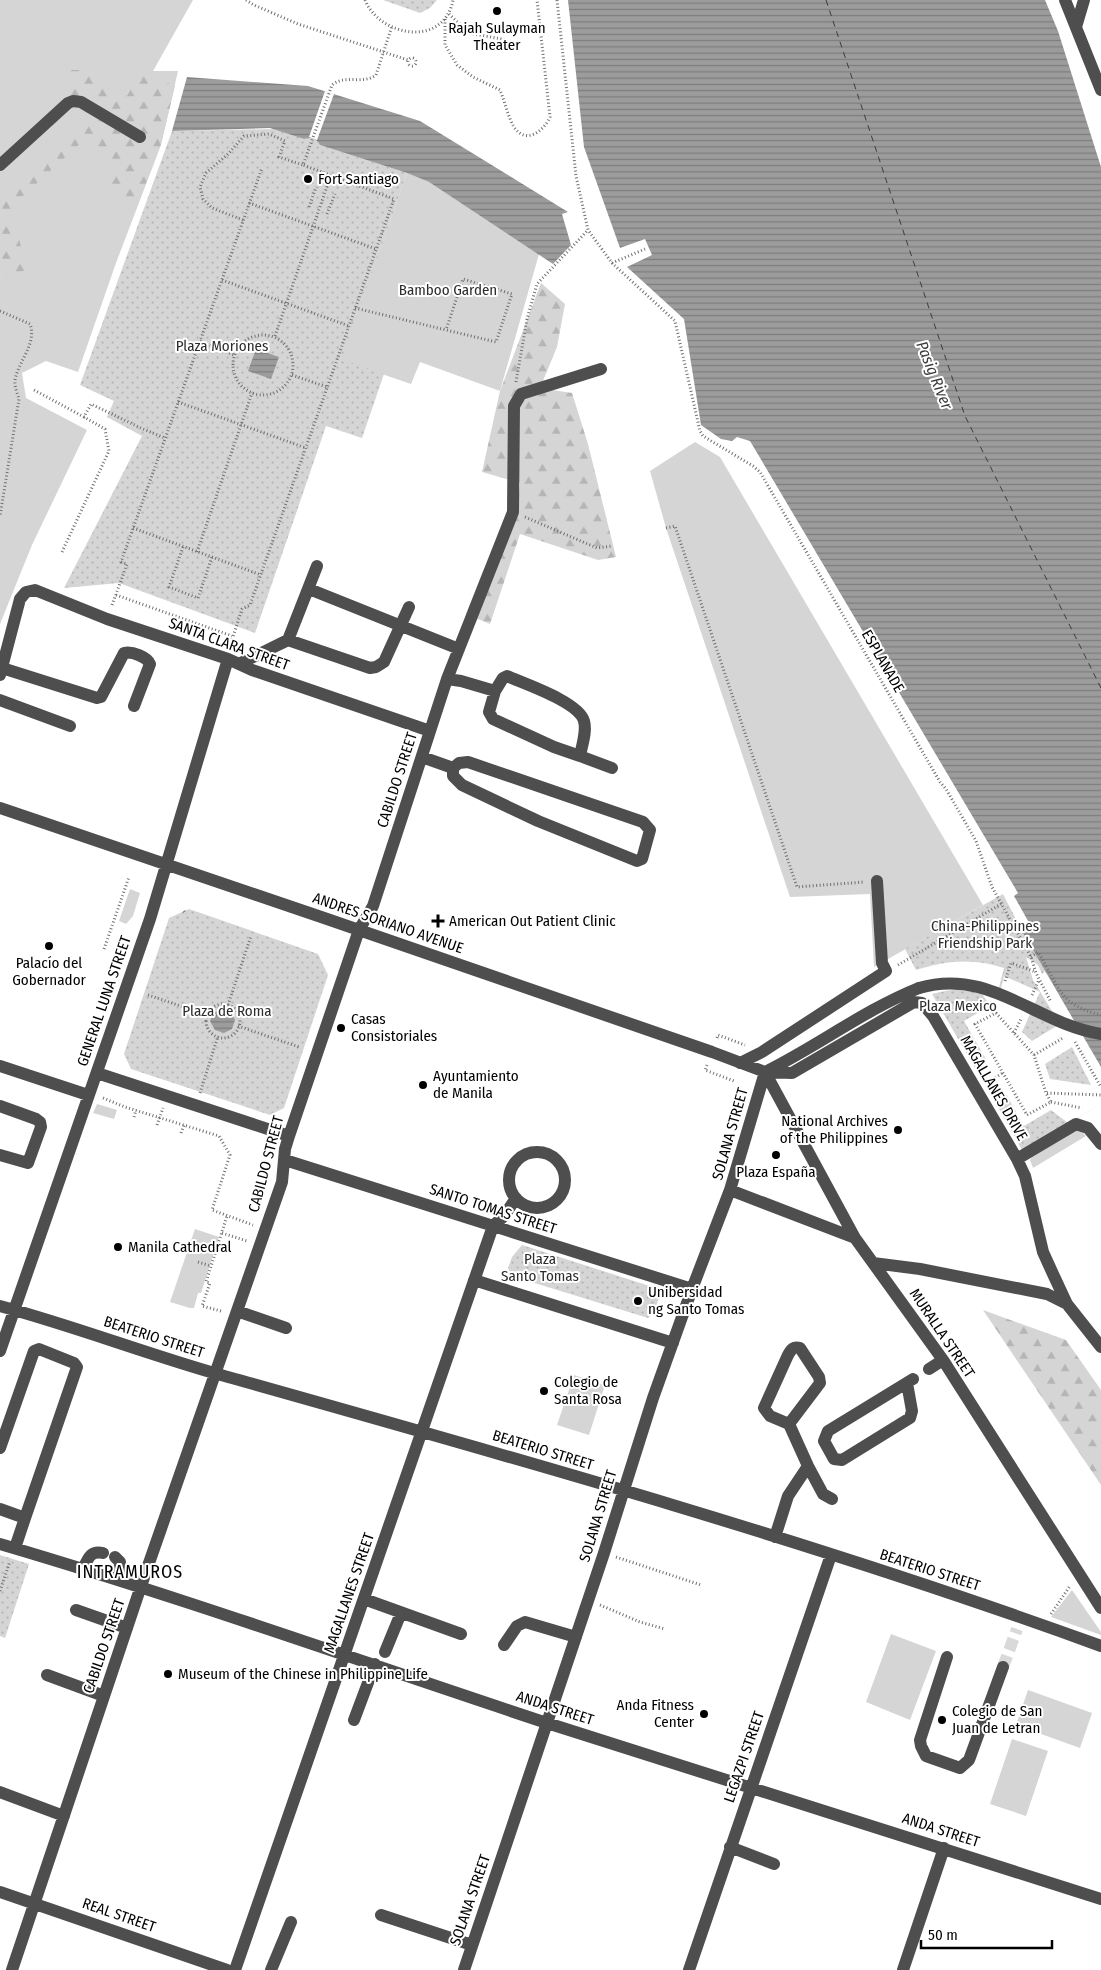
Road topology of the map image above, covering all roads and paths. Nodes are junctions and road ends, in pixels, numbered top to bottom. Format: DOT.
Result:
graph roads {
  1 [pos="246,0"];
  2 [pos="364,0"];
  3 [pos="453,0"];
  4 [pos="537,0"];
  5 [pos="557,0"];
  6 [pos="1065,0"];
  7 [pos="1084,0"];
  8 [pos="449,14"];
  9 [pos="445,19"];
  10 [pos="392,26"];
  11 [pos="1076,27"];
  12 [pos="507,40"];
  13 [pos="384,52"];
  14 [pos="408,60"];
  15 [pos="1101,90"];
  16 [pos="140,137"];
  17 [pos="0,164"];
  18 [pos="304,165"];
  19 [pos="262,168"];
  20 [pos="331,176"];
  21 [pos="316,187"];
  22 [pos="335,194"];
  23 [pos="249,203"];
  24 [pos="309,207"];
  25 [pos="327,214"];
  26 [pos="243,220"];
  27 [pos="313,227"];
  28 [pos="588,230"];
  29 [pos="376,249"];
  30 [pos="645,249"];
  31 [pos="612,263"];
  32 [pos="222,280"];
  33 [pos="286,303"];
  34 [pos="355,308"];
  35 [pos="0,312"];
  36 [pos="349,326"];
  37 [pos="446,330"];
  38 [pos="275,336"];
  39 [pos="200,341"];
  40 [pos="234,355"];
  41 [pos="601,369"];
  42 [pos="292,375"];
  43 [pos="327,387"];
  44 [pos="34,390"];
  45 [pos="252,393"];
  46 [pos="178,402"];
  47 [pos="514,406"];
  48 [pos="84,417"];
  49 [pos="242,425"];
  50 [pos="166,438"];
  51 [pos="306,448"];
  52 [pos="513,512"];
  53 [pos="0,516"];
  54 [pos="133,528"];
  55 [pos="666,528"];
  56 [pos="183,546"];
  57 [pos="612,546"];
  58 [pos="62,552"];
  59 [pos="197,552"];
  60 [pos="212,557"];
  61 [pos="317,566"];
  62 [pos="261,575"];
  63 [pos="309,589"];
  64 [pos="116,595"];
  65 [pos="409,607"];
  66 [pos="106,618"];
  67 [pos="401,625"];
  68 [pos="232,636"];
  69 [pos="288,640"];
  70 [pos="458,649"];
  71 [pos="228,659"];
  72 [pos="241,664"];
  73 [pos="1,671"];
  74 [pos="447,679"];
  75 [pos="495,691"];
  76 [pos="0,700"];
  77 [pos="134,706"];
  78 [pos="70,726"];
  79 [pos="430,731"];
  80 [pos="580,756"];
  81 [pos="422,757"];
  82 [pos="453,768"];
  83 [pos="612,768"];
  84 [pos="0,808"];
  85 [pos="166,865"];
  86 [pos="129,877"];
  87 [pos="877,881"];
  88 [pos="1001,904"];
  89 [pos="359,930"];
  90 [pos="251,936"];
  91 [pos="104,949"];
  92 [pos="1031,957"];
  93 [pos="1011,963"];
  94 [pos="886,971"];
  95 [pos="1036,972"];
  96 [pos="1039,980"];
  97 [pos="148,995"];
  98 [pos="228,1005"];
  99 [pos="207,1015"];
  100 [pos="1101,1015"];
  101 [pos="238,1026"];
  102 [pos="1101,1034"];
  103 [pos="218,1036"];
  104 [pos="1067,1036"];
  105 [pos="299,1047"];
  106 [pos="1034,1054"];
  107 [pos="740,1063"];
  108 [pos="0,1066"];
  109 [pos="765,1072"];
  110 [pos="97,1073"];
  111 [pos="1003,1073"];
  112 [pos="989,1081"];
  113 [pos="202,1087"];
  114 [pos="1046,1093"];
  115 [pos="88,1095"];
  116 [pos="1101,1095"];
  117 [pos="104,1099"];
  118 [pos="1051,1102"];
  119 [pos="0,1106"];
  120 [pos="1082,1108"];
  121 [pos="136,1110"];
  122 [pos="162,1110"];
  123 [pos="134,1117"];
  124 [pos="160,1118"];
  125 [pos="157,1125"];
  126 [pos="184,1125"];
  127 [pos="181,1133"];
  128 [pos="289,1136"];
  129 [pos="1101,1144"];
  130 [pos="0,1155"];
  131 [pos="1017,1159"];
  132 [pos="285,1160"];
  133 [pos="730,1190"];
  134 [pos="516,1198"];
  135 [pos="227,1216"];
  136 [pos="252,1224"];
  137 [pos="493,1226"];
  138 [pos="222,1233"];
  139 [pos="855,1238"];
  140 [pos="247,1241"];
  141 [pos="198,1262"];
  142 [pos="873,1263"];
  143 [pos="211,1266"];
  144 [pos="474,1280"];
  145 [pos="692,1289"];
  146 [pos="1067,1304"];
  147 [pos="0,1306"];
  148 [pos="15,1310"];
  149 [pos="237,1311"];
  150 [pos="222,1312"];
  151 [pos="286,1328"];
  152 [pos="672,1343"];
  153 [pos="1101,1347"];
  154 [pos="0,1351"];
  155 [pos="943,1360"];
  156 [pos="929,1369"];
  157 [pos="216,1373"];
  158 [pos="910,1381"];
  159 [pos="789,1424"];
  160 [pos="422,1431"];
  161 [pos="0,1448"];
  162 [pos="808,1466"];
  163 [pos="624,1491"];
  164 [pos="832,1499"];
  165 [pos="0,1510"];
  166 [pos="25,1518"];
  167 [pos="775,1537"];
  168 [pos="0,1544"];
  169 [pos="15,1548"];
  170 [pos="103,1553"];
  171 [pos="604,1554"];
  172 [pos="831,1555"];
  173 [pos="115,1557"];
  174 [pos="83,1569"];
  175 [pos="1078,1574"];
  176 [pos="119,1580"];
  177 [pos="701,1585"];
  178 [pos="141,1586"];
  179 [pos="0,1591"];
  180 [pos="364,1599"];
  181 [pos="588,1600"];
  182 [pos="1101,1608"];
  183 [pos="76,1610"];
  184 [pos="401,1612"];
  185 [pos="1044,1625"];
  186 [pos="127,1628"];
  187 [pos="665,1629"];
  188 [pos="461,1634"];
  189 [pos="576,1637"];
  190 [pos="504,1645"];
  191 [pos="1101,1646"];
  192 [pos="384,1652"];
  193 [pos="345,1654"];
  194 [pos="947,1657"];
  195 [pos="375,1664"];
  196 [pos="1003,1667"];
  197 [pos="47,1675"];
  198 [pos="104,1696"];
  199 [pos="354,1720"];
  200 [pos="547,1723"];
  201 [pos="750,1788"];
  202 [pos="0,1792"];
  203 [pos="64,1816"];
  204 [pos="730,1847"];
  205 [pos="944,1848"];
  206 [pos="774,1864"];
  207 [pos="0,1892"];
  208 [pos="1101,1899"];
  209 [pos="34,1904"];
  210 [pos="381,1914"];
  211 [pos="291,1922"];
  212 [pos="472,1945"];
  213 [pos="12,1970"];
  214 [pos="227,1970"];
  215 [pos="234,1970"];
  216 [pos="271,1970"];
  217 [pos="464,1970"];
  218 [pos="689,1970"];
  219 [pos="903,1970"];
  1 -- 13 [label="path"];
  2 -- 10 [label="path"];
  3 -- 8 [label="path"];
  4 -- 9 [label="path"];
  5 -- 28 [label="path"];
  6 -- 11 [label="street"];
  7 -- 11 [label="street"];
  8 -- 9 [label="path"];
  8 -- 12 [label="path"];
  9 -- 10 [label="path"];
  10 -- 13 [label="path"];
  11 -- 15 [label="street"];
  13 -- 14 [label="path"];
  13 -- 18 [label="path"];
  16 -- 17 [label="street"];
  18 -- 20 [label="path"];
  18 -- 26 [label="path"];
  19 -- 23 [label="path"];
  20 -- 27 [label="path"];
  20 -- 29 [label="path"];
  21 -- 24 [label="path"];
  22 -- 25 [label="path"];
  23 -- 26 [label="path"];
  23 -- 27 [label="path"];
  26 -- 32 [label="path"];
  27 -- 29 [label="path"];
  27 -- 33 [label="path"];
  28 -- 31 [label="path, ESPLANADE"];
  28 -- 47 [label="path"];
  29 -- 34 [label="path"];
  30 -- 31 [label="path"];
  31 -- 88 [label="path, ESPLANADE"];
  32 -- 33 [label="path"];
  32 -- 39 [label="path"];
  33 -- 36 [label="path"];
  33 -- 38 [label="path"];
  34 -- 36 [label="path"];
  34 -- 37 [label="path"];
  35 -- 53 [label="path"];
  36 -- 43 [label="path"];
  37 -- 37 [label="path"];
  38 -- 40 [label="path"];
  38 -- 42 [label="path"];
  39 -- 40 [label="path"];
  39 -- 46 [label="path"];
  40 -- 45 [label="path"];
  41 -- 47 [label="street"];
  42 -- 43 [label="path"];
  42 -- 45 [label="path"];
  43 -- 51 [label="path"];
  44 -- 48 [label="path"];
  45 -- 49 [label="path"];
  46 -- 49 [label="path"];
  46 -- 50 [label="path"];
  47 -- 52 [label="street"];
  48 -- 50 [label="path"];
  48 -- 58 [label="path"];
  49 -- 51 [label="path"];
  49 -- 59 [label="path"];
  50 -- 54 [label="path"];
  51 -- 62 [label="path"];
  52 -- 57 [label="path"];
  52 -- 70 [label="street, CABILDO STREET"];
  54 -- 56 [label="path"];
  54 -- 64 [label="path"];
  55 -- 87 [label="path"];
  56 -- 59 [label="path"];
  56 -- 60 [label="path"];
  59 -- 60 [label="path"];
  60 -- 62 [label="path"];
  61 -- 63 [label="street"];
  62 -- 68 [label="path"];
  63 -- 67 [label="street"];
  63 -- 69 [label="street"];
  64 -- 66 [label="path"];
  64 -- 68 [label="path"];
  65 -- 67 [label="street"];
  66 -- 71 [label="street, SANTA CLARA STREET"];
  66 -- 73 [label="street, SANTA CLARA STREET"];
  67 -- 69 [label="street"];
  67 -- 70 [label="street"];
  68 -- 71 [label="path"];
  69 -- 72 [label="street"];
  70 -- 74 [label="street, CABILDO STREET"];
  71 -- 72 [label="street, SANTA CLARA STREET"];
  71 -- 85 [label="street, GENERAL LUNA STREET"];
  72 -- 79 [label="street, SANTA CLARA STREET"];
  73 -- 77 [label="street"];
  74 -- 75 [label="street"];
  74 -- 79 [label="street, CABILDO STREET"];
  75 -- 80 [label="street"];
  75 -- 80 [label="street"];
  76 -- 78 [label="street"];
  79 -- 81 [label="street, CABILDO STREET"];
  80 -- 83 [label="street"];
  81 -- 82 [label="street"];
  81 -- 89 [label="street, CABILDO STREET"];
  82 -- 82 [label="street"];
  84 -- 85 [label="street, ANDRES SORIANO AVENUE"];
  85 -- 89 [label="street, ANDRES SORIANO AVENUE"];
  85 -- 110 [label="street, GENERAL LUNA STREET"];
  86 -- 91 [label="path"];
  87 -- 94 [label="street"];
  88 -- 92 [label="path, ESPLANADE"];
  88 -- 94 [label="path"];
  89 -- 107 [label="street, ANDRES SORIANO AVENUE"];
  89 -- 128 [label="street, CABILDO STREET"];
  90 -- 98 [label="path"];
  92 -- 95 [label="path, ESPLANADE"];
  92 -- 100 [label="path"];
  93 -- 95 [label="path"];
  94 -- 107 [label="street"];
  95 -- 96 [label="path, ESPLANADE"];
  97 -- 99 [label="path"];
  98 -- 99 [label="path"];
  98 -- 101 [label="path"];
  99 -- 103 [label="path"];
  101 -- 103 [label="path"];
  101 -- 105 [label="path"];
  102 -- 109 [label="street, bridge"];
  103 -- 113 [label="path"];
  104 -- 106 [label="path"];
  106 -- 111 [label="path"];
  106 -- 114 [label="path"];
  107 -- 109 [label="street, ANDRES SORIANO AVENUE"];
  108 -- 115 [label="street"];
  109 -- 131 [label="street, MAGALLANES DRIVE"];
  109 -- 133 [label="street, SOLANA STREET"];
  109 -- 139 [label="street, MURALLA STREET"];
  110 -- 115 [label="street, GENERAL LUNA STREET"];
  110 -- 128 [label="street"];
  111 -- 112 [label="path"];
  111 -- 118 [label="path"];
  114 -- 116 [label="path"];
  114 -- 118 [label="path"];
  115 -- 148 [label="street, GENERAL LUNA STREET"];
  117 -- 121 [label="path"];
  118 -- 120 [label="path"];
  119 -- 130 [label="street"];
  121 -- 123 [label="path"];
  121 -- 124 [label="path"];
  122 -- 124 [label="path"];
  124 -- 125 [label="path"];
  124 -- 126 [label="path"];
  126 -- 127 [label="path"];
  126 -- 135 [label="path"];
  128 -- 132 [label="street, CABILDO STREET"];
  129 -- 131 [label="street"];
  131 -- 146 [label="street, MAGALLANES DRIVE"];
  132 -- 137 [label="street, SANTO TOMAS STREET"];
  132 -- 149 [label="street, CABILDO STREET"];
  133 -- 139 [label="street"];
  133 -- 145 [label="street, SOLANA STREET"];
  134 -- 134 [label="street"];
  134 -- 137 [label="street"];
  135 -- 136 [label="path"];
  135 -- 138 [label="path"];
  137 -- 144 [label="street, MAGALLANES STREET"];
  137 -- 145 [label="street, SANTO TOMAS STREET"];
  138 -- 140 [label="path"];
  138 -- 143 [label="path"];
  139 -- 142 [label="street, MURALLA STREET"];
  141 -- 143 [label="path"];
  142 -- 146 [label="street, MAGALLANES DRIVE"];
  142 -- 155 [label="street, MURALLA STREET"];
  143 -- 150 [label="path"];
  144 -- 152 [label="street"];
  144 -- 160 [label="street, MAGALLANES STREET"];
  145 -- 152 [label="street, SOLANA STREET"];
  146 -- 153 [label="street, MAGALLANES DRIVE"];
  147 -- 148 [label="street, BEATERIO STREET"];
  148 -- 154 [label="street, GENERAL LUNA STREET"];
  148 -- 157 [label="street, BEATERIO STREET"];
  149 -- 151 [label="street"];
  149 -- 157 [label="street, CABILDO STREET"];
  152 -- 163 [label="street, SOLANA STREET"];
  155 -- 156 [label="street"];
  155 -- 175 [label="street, MURALLA STREET"];
  157 -- 160 [label="street, BEATERIO STREET"];
  157 -- 178 [label="street, CABILDO STREET"];
  158 -- 158 [label="street"];
  159 -- 159 [label="street"];
  159 -- 162 [label="street"];
  160 -- 163 [label="street, BEATERIO STREET"];
  160 -- 180 [label="street, MAGALLANES STREET"];
  161 -- 166 [label="street"];
  162 -- 164 [label="street"];
  162 -- 167 [label="street"];
  163 -- 167 [label="street, BEATERIO STREET"];
  163 -- 171 [label="street, SOLANA STREET"];
  165 -- 166 [label="street"];
  166 -- 169 [label="street"];
  167 -- 172 [label="street, BEATERIO STREET"];
  168 -- 169 [label="street, ANDA STREET"];
  169 -- 174 [label="street, ANDA STREET"];
  169 -- 179 [label="path"];
  170 -- 174 [label="street"];
  171 -- 177 [label="path"];
  171 -- 181 [label="street, SOLANA STREET"];
  172 -- 185 [label="street, BEATERIO STREET"];
  172 -- 201 [label="street, LEGAZPI STREET"];
  173 -- 176 [label="street"];
  174 -- 176 [label="street, ANDA STREET"];
  175 -- 182 [label="street, MURALLA STREET"];
  175 -- 185 [label="path"];
  176 -- 178 [label="street, ANDA STREET"];
  178 -- 186 [label="street, CABILDO STREET"];
  178 -- 193 [label="street, ANDA STREET"];
  180 -- 184 [label="street"];
  180 -- 193 [label="street, MAGALLANES STREET"];
  181 -- 187 [label="path"];
  181 -- 189 [label="street, SOLANA STREET"];
  183 -- 186 [label="street"];
  184 -- 188 [label="street"];
  184 -- 192 [label="street"];
  185 -- 191 [label="street, BEATERIO STREET"];
  186 -- 198 [label="street, CABILDO STREET"];
  189 -- 190 [label="street"];
  189 -- 200 [label="street, SOLANA STREET"];
  193 -- 195 [label="street, ANDA STREET"];
  193 -- 215 [label="street, MAGALLANES STREET"];
  194 -- 196 [label="street"];
  195 -- 199 [label="street"];
  195 -- 200 [label="street, ANDA STREET"];
  197 -- 198 [label="street"];
  198 -- 203 [label="street, CABILDO STREET"];
  200 -- 201 [label="street, ANDA STREET"];
  200 -- 212 [label="street, SOLANA STREET"];
  201 -- 204 [label="street, LEGAZPI STREET"];
  201 -- 205 [label="street, ANDA STREET"];
  202 -- 203 [label="street"];
  203 -- 209 [label="street, CABILDO STREET"];
  204 -- 206 [label="street"];
  204 -- 218 [label="street, LEGAZPI STREET"];
  205 -- 208 [label="street, ANDA STREET"];
  205 -- 219 [label="street"];
  207 -- 209 [label="street, REAL STREET"];
  209 -- 213 [label="street, CABILDO STREET"];
  209 -- 214 [label="street, REAL STREET"];
  210 -- 212 [label="street"];
  211 -- 216 [label="street"];
  212 -- 217 [label="street, SOLANA STREET"];
}
